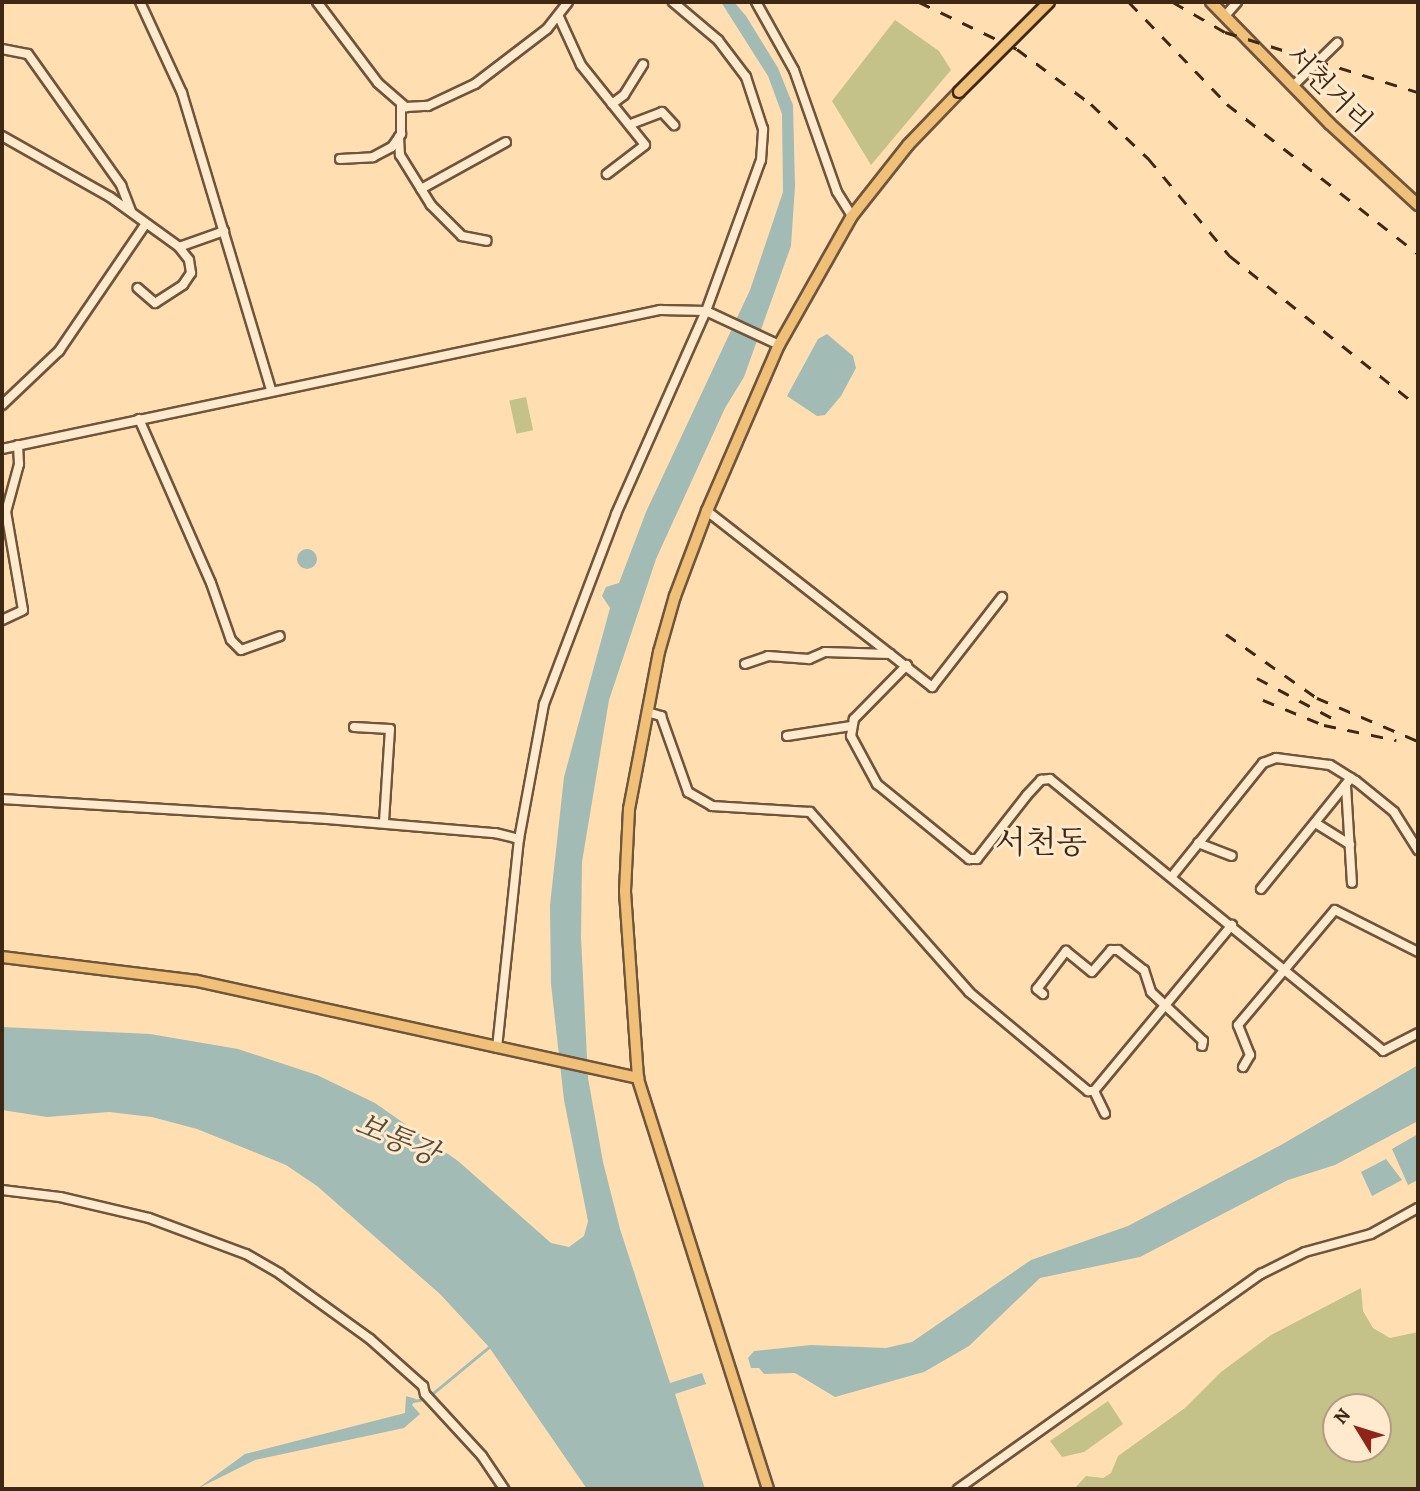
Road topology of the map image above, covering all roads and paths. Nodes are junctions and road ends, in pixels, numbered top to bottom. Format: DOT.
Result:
graph roads {
  1 [pos="140,2"];
  2 [pos="317,2"];
  3 [pos="569,2"];
  4 [pos="673,2"];
  5 [pos="756,2"];
  6 [pos="1049,2"];
  7 [pos="1211,2"];
  8 [pos="1237,2"];
  9 [pos="1225,16"];
  10 [pos="559,17"];
  11 [pos="1337,43"];
  12 [pos="2,49"];
  13 [pos="643,65"];
  14 [pos="1293,86"];
  15 [pos="401,104"];
  16 [pos="612,104"];
  17 [pos="631,124"];
  18 [pos="674,125"];
  19 [pos="2,136"];
  20 [pos="399,137"];
  21 [pos="506,142"];
  22 [pos="340,159"];
  23 [pos="607,174"];
  24 [pos="421,189"];
  25 [pos="1418,205"];
  26 [pos="131,211"];
  27 [pos="852,216"];
  28 [pos="145,225"];
  29 [pos="224,231"];
  30 [pos="487,241"];
  31 [pos="179,247"];
  32 [pos="138,288"];
  33 [pos="706,311"];
  34 [pos="779,345"];
  35 [pos="271,390"];
  36 [pos="2,405"];
  37 [pos="139,419"];
  38 [pos="18,445"];
  39 [pos="2,449"];
  40 [pos="706,511"];
  41 [pos="1002,597"];
  42 [pos="2,620"];
  43 [pos="280,636"];
  44 [pos="890,654"];
  45 [pos="745,664"];
  46 [pos="907,665"];
  47 [pos="646,712"];
  48 [pos="851,726"];
  49 [pos="354,727"];
  50 [pos="787,736"];
  51 [pos="1348,782"];
  52 [pos="2,799"];
  53 [pos="384,823"];
  54 [pos="1317,824"];
  55 [pos="519,839"];
  56 [pos="1198,844"];
  57 [pos="1350,845"];
  58 [pos="1418,850"];
  59 [pos="1232,856"];
  60 [pos="1173,875"];
  61 [pos="1352,883"];
  62 [pos="1261,889"];
  63 [pos="1232,925"];
  64 [pos="1418,952"];
  65 [pos="2,957"];
  66 [pos="1286,969"];
  67 [pos="1043,994"];
  68 [pos="1165,1006"];
  69 [pos="1418,1033"];
  70 [pos="1202,1046"];
  71 [pos="503,1050"];
  72 [pos="1243,1067"];
  73 [pos="638,1078"];
  74 [pos="1094,1091"];
  75 [pos="1105,1114"];
  76 [pos="2,1190"];
  77 [pos="1418,1208"];
  78 [pos="504,1489"];
  79 [pos="768,1489"];
  80 [pos="958,1489"];
  1 -- 29 [label="street"];
  2 -- 15 [label="street"];
  3 -- 10 [label="street"];
  4 -- 33 [label="street"];
  5 -- 27 [label="street"];
  6 -- 27 [label="main road, bridge"];
  7 -- 9 [label="main road, 서천거리"];
  8 -- 9 [label="street"];
  9 -- 14 [label="main road, 서천거리"];
  10 -- 15 [label="street"];
  10 -- 16 [label="street"];
  11 -- 14 [label="street"];
  12 -- 26 [label="street"];
  13 -- 16 [label="street"];
  14 -- 25 [label="main road, 서천거리"];
  15 -- 20 [label="street"];
  16 -- 17 [label="street"];
  17 -- 18 [label="street"];
  17 -- 23 [label="street"];
  19 -- 26 [label="street"];
  20 -- 22 [label="street"];
  20 -- 24 [label="street"];
  21 -- 24 [label="street"];
  24 -- 30 [label="street"];
  26 -- 28 [label="street"];
  27 -- 34 [label="main road"];
  28 -- 31 [label="street"];
  28 -- 36 [label="street"];
  29 -- 31 [label="street"];
  29 -- 35 [label="street"];
  31 -- 32 [label="street"];
  33 -- 34 [label="street"];
  33 -- 35 [label="street"];
  33 -- 55 [label="street"];
  34 -- 40 [label="main road"];
  35 -- 37 [label="street"];
  37 -- 38 [label="street"];
  37 -- 43 [label="street"];
  38 -- 39 [label="street"];
  38 -- 42 [label="street"];
  40 -- 44 [label="street"];
  40 -- 47 [label="main road"];
  41 -- 46 [label="street"];
  44 -- 45 [label="street"];
  44 -- 46 [label="street"];
  46 -- 48 [label="street"];
  47 -- 73 [label="main road"];
  47 -- 74 [label="street"];
  48 -- 50 [label="street"];
  48 -- 60 [label="street"];
  49 -- 53 [label="street"];
  51 -- 54 [label="street"];
  51 -- 56 [label="street"];
  51 -- 57 [label="street"];
  51 -- 58 [label="street"];
  52 -- 53 [label="street"];
  53 -- 55 [label="street"];
  54 -- 57 [label="street"];
  54 -- 62 [label="street"];
  55 -- 71 [label="street"];
  56 -- 59 [label="street"];
  56 -- 60 [label="street"];
  57 -- 61 [label="street"];
  60 -- 63 [label="street"];
  63 -- 66 [label="street"];
  63 -- 68 [label="street"];
  64 -- 66 [label="street"];
  65 -- 71 [label="main road"];
  66 -- 69 [label="street"];
  66 -- 72 [label="street"];
  67 -- 68 [label="street"];
  68 -- 70 [label="street"];
  68 -- 74 [label="street"];
  71 -- 73 [label="main road"];
  73 -- 79 [label="main road"];
  74 -- 75 [label="street"];
  76 -- 78 [label="street"];
  77 -- 80 [label="street"];
}
